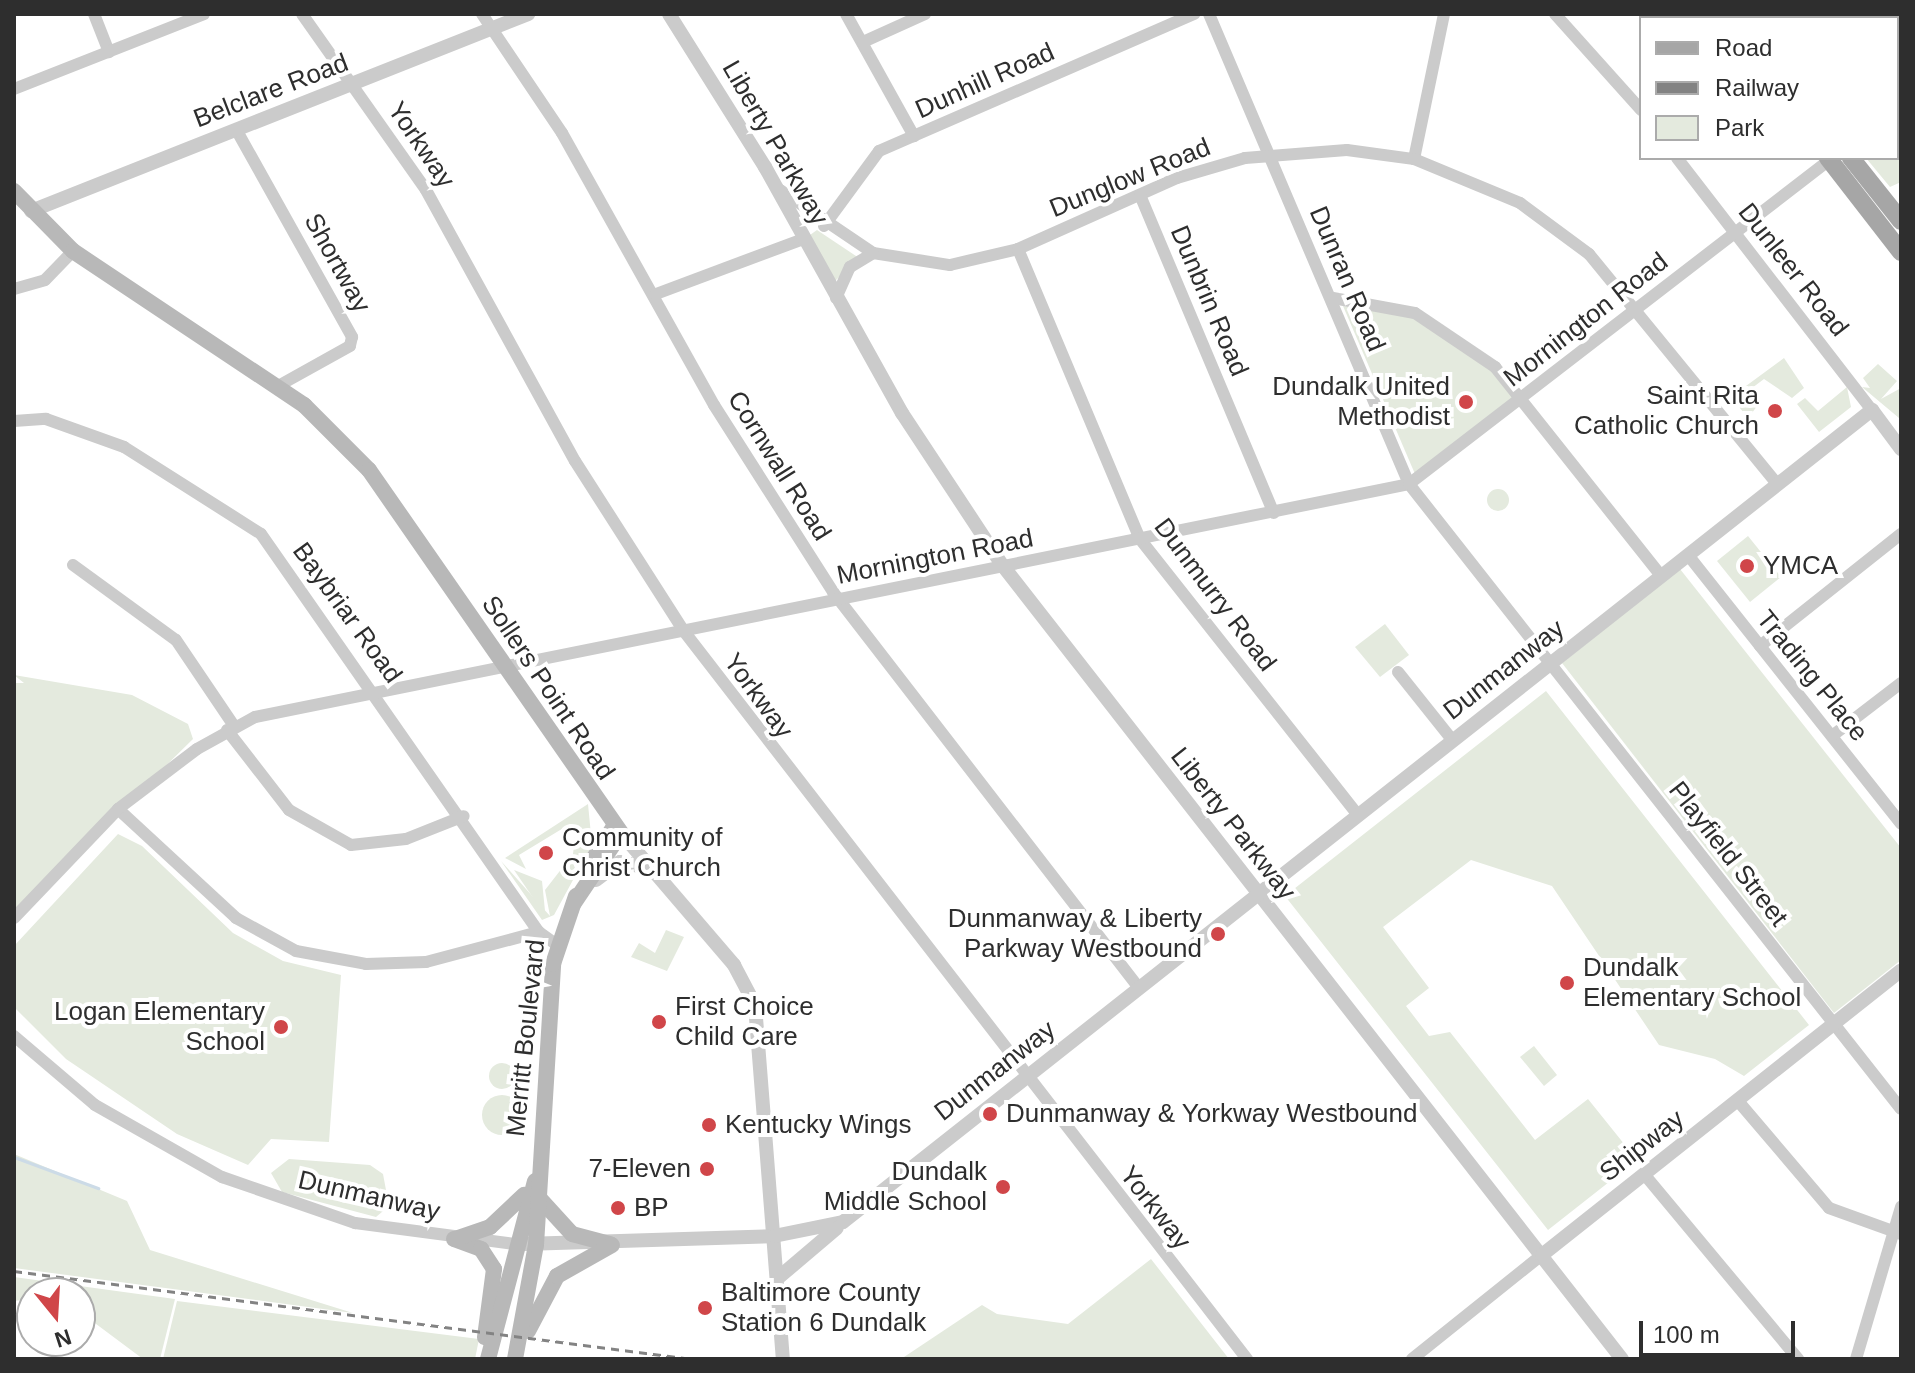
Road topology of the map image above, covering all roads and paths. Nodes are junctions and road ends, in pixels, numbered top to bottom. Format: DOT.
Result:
graph roads {
  1 [pos="94,14"];
  2 [pos="204,14"];
  3 [pos="302,14"];
  4 [pos="482,14"];
  5 [pos="528,14"];
  6 [pos="669,14"];
  7 [pos="846,14"];
  8 [pos="925,14"];
  9 [pos="1194,14"];
  10 [pos="1209,14"];
  11 [pos="1444,14"];
  12 [pos="1555,14"];
  13 [pos="493,28"];
  14 [pos="863,42"];
  15 [pos="109,52"];
  16 [pos="354,85"];
  17 [pos="14,89"];
  18 [pos="1639,108"];
  19 [pos="237,131"];
  20 [pos="914,136"];
  21 [pos="1271,155"];
  22 [pos="1414,159"];
  23 [pos="1679,160"];
  24 [pos="1829,160"];
  25 [pos="1831,160"];
  26 [pos="1853,160"];
  27 [pos="775,185"];
  28 [pos="14,191"];
  29 [pos="1140,195"];
  30 [pos="31,211"];
  31 [pos="1901,221"];
  32 [pos="824,226"];
  33 [pos="1734,231"];
  34 [pos="803,239"];
  35 [pos="1018,249"];
  36 [pos="73,251"];
  37 [pos="1901,252"];
  38 [pos="873,253"];
  39 [pos="14,289"];
  40 [pos="656,294"];
  41 [pos="836,298"];
  42 [pos="1333,298"];
  43 [pos="1638,306"];
  44 [pos="278,386"];
  45 [pos="1523,398"];
  46 [pos="1872,410"];
  47 [pos="14,421"];
  48 [pos="1895,429"];
  49 [pos="1901,449"];
  50 [pos="1409,484"];
  51 [pos="1778,485"];
  52 [pos="1274,513"];
  53 [pos="1901,534"];
  54 [pos="1140,539"];
  55 [pos="1688,555"];
  56 [pos="73,565"];
  57 [pos="1003,566"];
  58 [pos="1661,576"];
  59 [pos="837,598"];
  60 [pos="683,630"];
  61 [pos="1760,646"];
  62 [pos="504,664"];
  63 [pos="1550,664"];
  64 [pos="1398,672"];
  65 [pos="1901,683"];
  66 [pos="375,690"];
  67 [pos="231,728"];
  68 [pos="1832,736"];
  69 [pos="1453,741"];
  70 [pos="593,798"];
  71 [pos="118,809"];
  72 [pos="1357,814"];
  73 [pos="464,816"];
  74 [pos="1901,824"];
  75 [pos="618,829"];
  76 [pos="594,853"];
  77 [pos="652,869"];
  78 [pos="1256,893"];
  79 [pos="574,903"];
  80 [pos="14,918"];
  81 [pos="539,932"];
  82 [pos="557,945"];
  83 [pos="1901,970"];
  84 [pos="1139,988"];
  85 [pos="1833,1022"];
  86 [pos="14,1036"];
  87 [pos="1025,1078"];
  88 [pos="1738,1101"];
  89 [pos="1901,1109"];
  90 [pos="1644,1174"];
  91 [pos="535,1181"];
  92 [pos="540,1199"];
  93 [pos="1901,1207"];
  94 [pos="843,1222"];
  95 [pos="1897,1233"];
  96 [pos="774,1236"];
  97 [pos="454,1239"];
  98 [pos="515,1244"];
  99 [pos="536,1245"];
  100 [pos="612,1245"];
  101 [pos="1542,1255"];
  102 [pos="778,1278"];
  103 [pos="1619,1358"];
  104 [pos="486,1359"];
  105 [pos="504,1359"];
  106 [pos="515,1359"];
  107 [pos="783,1359"];
  108 [pos="1247,1359"];
  109 [pos="1412,1359"];
  110 [pos="1798,1359"];
  111 [pos="1856,1359"];
  1 -- 15 [label="street"];
  2 -- 15 [label="street"];
  3 -- 16 [label="street, Yorkway"];
  4 -- 13 [label="street, Cornwall Road"];
  5 -- 13 [label="street, Belclare Road"];
  6 -- 27 [label="street, Liberty Parkway"];
  7 -- 14 [label="street"];
  8 -- 14 [label="street"];
  9 -- 20 [label="street, Dunhill Road"];
  10 -- 21 [label="street, Dunran Road"];
  11 -- 22 [label="street"];
  12 -- 18 [label="street"];
  13 -- 16 [label="street, Belclare Road"];
  13 -- 40 [label="street, Cornwall Road"];
  14 -- 20 [label="street"];
  15 -- 17 [label="street"];
  16 -- 19 [label="street, Belclare Road"];
  16 -- 60 [label="street, Yorkway"];
  19 -- 30 [label="street, Belclare Road"];
  19 -- 44 [label="street, Shortway"];
  20 -- 32 [label="street, Dunhill Road"];
  21 -- 22 [label="street, Dunglow Road"];
  21 -- 29 [label="street, Dunglow Road"];
  21 -- 42 [label="street, Dunran Road"];
  22 -- 43 [label="street, Dunglow Road"];
  23 -- 33 [label="street, Dunleer Road"];
  24 -- 33 [label="street, Mornington Road"];
  25 -- 37 [label="main road"];
  26 -- 31 [label="main road"];
  27 -- 32 [label="street, Dunglow Road"];
  27 -- 34 [label="street, Liberty Parkway"];
  28 -- 30 [label="main road, Sollers Point Road"];
  29 -- 35 [label="street, Dunglow Road"];
  29 -- 52 [label="street, Dunbrin Road"];
  30 -- 36 [label="main road, Sollers Point Road"];
  32 -- 38 [label="street, Dunglow Road"];
  33 -- 43 [label="street, Mornington Road"];
  33 -- 46 [label="street, Dunleer Road"];
  34 -- 40 [label="street"];
  34 -- 41 [label="street, Liberty Parkway"];
  35 -- 38 [label="street, Dunglow Road"];
  35 -- 54 [label="street, Dunmurry Road"];
  36 -- 39 [label="street"];
  36 -- 44 [label="main road, Sollers Point Road"];
  38 -- 41 [label="street"];
  40 -- 59 [label="street, Cornwall Road"];
  41 -- 57 [label="street, Liberty Parkway"];
  42 -- 45 [label="street"];
  42 -- 50 [label="street, Dunran Road"];
  43 -- 45 [label="street, Mornington Road"];
  43 -- 51 [label="street, Dunglow Road"];
  44 -- 62 [label="main road, Sollers Point Road"];
  45 -- 50 [label="street, Mornington Road"];
  45 -- 58 [label="street"];
  46 -- 48 [label="street"];
  46 -- 51 [label="street, Dunmanway"];
  47 -- 66 [label="street, Baybriar Road"];
  48 -- 49 [label="street"];
  50 -- 52 [label="street, Mornington Road"];
  50 -- 63 [label="street, Dunran Road"];
  51 -- 55 [label="street, Dunmanway"];
  52 -- 54 [label="street, Mornington Road"];
  53 -- 61 [label="street"];
  54 -- 57 [label="street, Mornington Road"];
  54 -- 72 [label="street, Dunmurry Road"];
  55 -- 58 [label="street, Dunmanway"];
  55 -- 61 [label="street, Trading Place"];
  56 -- 67 [label="street"];
  57 -- 59 [label="street, Mornington Road"];
  57 -- 78 [label="street, Liberty Parkway"];
  58 -- 63 [label="street, Dunmanway"];
  59 -- 60 [label="street, Mornington Road"];
  59 -- 84 [label="street, Cornwall Road"];
  60 -- 62 [label="street, Mornington Road"];
  60 -- 87 [label="street, Yorkway"];
  61 -- 68 [label="street, Trading Place"];
  62 -- 66 [label="street, Mornington Road"];
  62 -- 70 [label="main road, Sollers Point Road"];
  63 -- 69 [label="street, Dunmanway"];
  63 -- 85 [label="street, Playfield Street"];
  64 -- 69 [label="street"];
  65 -- 68 [label="street"];
  66 -- 67 [label="street, Mornington Road"];
  66 -- 73 [label="street, Baybriar Road"];
  67 -- 71 [label="street, Mornington Road"];
  67 -- 73 [label="street"];
  68 -- 74 [label="street, Trading Place"];
  69 -- 72 [label="street, Dunmanway"];
  70 -- 75 [label="main road, Sollers Point Road"];
  70 -- 76 [label="main road"];
  71 -- 80 [label="street, Mornington Road"];
  71 -- 81 [label="street"];
  72 -- 78 [label="street, Dunmanway"];
  73 -- 81 [label="street, Baybriar Road"];
  75 -- 76 [label="main road, Merritt Boulevard"];
  75 -- 77 [label="street, Sollers Point Road"];
  75 -- 79 [label="main road, Merritt Boulevard"];
  76 -- 79 [label="main road, Merritt Boulevard"];
  77 -- 79 [label="street"];
  77 -- 96 [label="street, Sollers Point Road"];
  78 -- 84 [label="street, Dunmanway"];
  78 -- 101 [label="street, Liberty Parkway"];
  79 -- 82 [label="main road, Merritt Boulevard"];
  81 -- 82 [label="street, Baybriar Road"];
  82 -- 91 [label="main road, Merritt Boulevard"];
  83 -- 85 [label="street, Shipway"];
  84 -- 87 [label="street, Dunmanway"];
  85 -- 88 [label="street, Shipway"];
  85 -- 89 [label="street, Playfield Street"];
  86 -- 97 [label="street, Dunmanway"];
  87 -- 94 [label="street, Dunmanway"];
  87 -- 108 [label="street, Yorkway"];
  88 -- 90 [label="street, Shipway"];
  88 -- 95 [label="street"];
  90 -- 101 [label="street, Shipway"];
  90 -- 110 [label="street"];
  91 -- 92 [label="main road, Merritt Boulevard"];
  91 -- 97 [label="main road"];
  91 -- 98 [label="main road, Merritt Boulevard"];
  92 -- 99 [label="main road, Merritt Boulevard"];
  92 -- 100 [label="main road"];
  93 -- 95 [label="street"];
  94 -- 96 [label="street, Dunmanway"];
  94 -- 102 [label="street"];
  95 -- 111 [label="street"];
  96 -- 100 [label="street, Dunmanway"];
  96 -- 102 [label="street, Sollers Point Road"];
  97 -- 98 [label="street, Dunmanway"];
  97 -- 104 [label="main road"];
  98 -- 99 [label="street, Dunmanway"];
  98 -- 104 [label="main road, Merritt Boulevard"];
  98 -- 105 [label="main road"];
  99 -- 100 [label="street, Dunmanway"];
  99 -- 106 [label="main road, Merritt Boulevard"];
  100 -- 106 [label="main road"];
  101 -- 103 [label="street, Liberty Parkway"];
  101 -- 109 [label="street, Shipway"];
  102 -- 107 [label="street, Sollers Point Road"];
}
